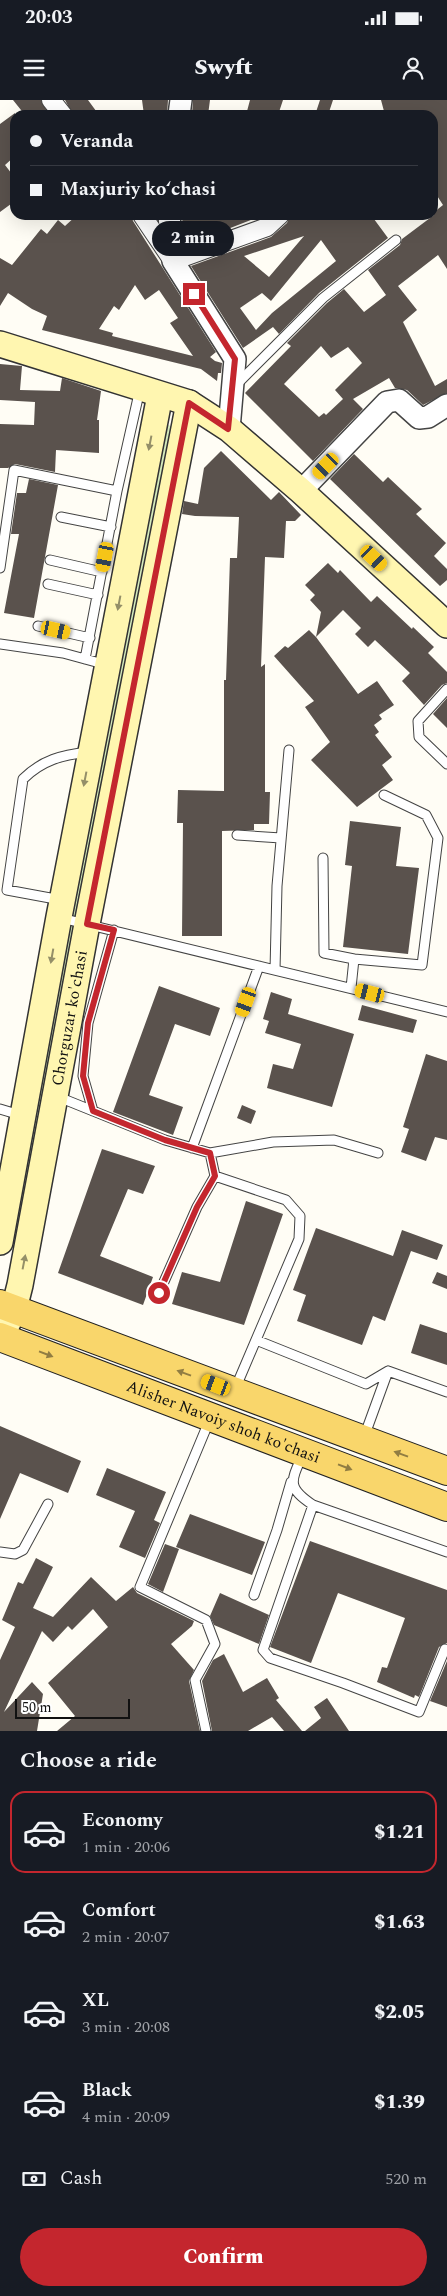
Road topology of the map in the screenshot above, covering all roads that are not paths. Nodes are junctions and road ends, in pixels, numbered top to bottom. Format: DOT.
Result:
graph roads {
  1 [pos="51,100"];
  2 [pos="59,110"];
  3 [pos="145,220"];
  4 [pos="169,220"];
  5 [pos="275,220"];
  6 [pos="396,240"];
  7 [pos="173,261"];
  8 [pos="0,344"];
  9 [pos="232,388"];
  10 [pos="150,392"];
  11 [pos="189,403"];
  12 [pos="447,405"];
  13 [pos="228,429"];
  14 [pos="117,491"];
  15 [pos="301,491"];
  16 [pos="61,517"];
  17 [pos="111,527"];
  18 [pos="50,560"];
  19 [pos="0,568"];
  20 [pos="102,572"];
  21 [pos="48,584"];
  22 [pos="98,594"];
  23 [pos="447,625"];
  24 [pos="38,626"];
  25 [pos="90,638"];
  26 [pos="0,644"];
  27 [pos="96,662"];
  28 [pos="447,689"];
  29 [pos="289,750"];
  30 [pos="91,752"];
  31 [pos="447,764"];
  32 [pos="384,795"];
  33 [pos="237,835"];
  34 [pos="281,838"];
  35 [pos="323,858"];
  36 [pos="4,889"];
  37 [pos="60,908"];
  38 [pos="87,924"];
  39 [pos="114,930"];
  40 [pos="354,959"];
  41 [pos="259,966"];
  42 [pos="275,970"];
  43 [pos="351,988"];
  44 [pos="447,1012"];
  45 [pos="55,1096"];
  46 [pos="93,1111"];
  47 [pos="11,1112"];
  48 [pos="192,1148"];
  49 [pos="210,1153"];
  50 [pos="378,1153"];
  51 [pos="215,1176"];
  52 [pos="0,1242"];
  53 [pos="159,1293"];
  54 [pos="7,1307"];
  55 [pos="0,1339"];
  56 [pos="256,1340"];
  57 [pos="388,1371"];
  58 [pos="234,1392"];
  59 [pos="447,1392"];
  60 [pos="211,1416"];
  61 [pos="363,1440"];
  62 [pos="304,1452"];
  63 [pos="447,1471"];
  64 [pos="292,1479"];
  65 [pos="48,1504"];
  66 [pos="313,1505"];
  67 [pos="447,1507"];
  68 [pos="0,1552"];
  69 [pos="447,1552"];
  70 [pos="254,1595"];
  71 [pos="446,1647"];
  72 [pos="206,1731"];
  1 -- 2 [label="street"];
  3 -- 7 [label="street"];
  4 -- 7 [label="street"];
  5 -- 7 [label="street"];
  6 -- 9 [label="lane"];
  7 -- 9 [label="street"];
  8 -- 10 [label="main road"];
  9 -- 13 [label="street"];
  10 -- 11 [label="main road"];
  10 -- 14 [label="lane"];
  10 -- 27 [label="main road, Chorguzar ko'chasi, one-way"];
  11 -- 13 [label="main road"];
  11 -- 38 [label="main road, Chorguzar ko'chasi"];
  12 -- 15 [label="street"];
  13 -- 15 [label="main road"];
  14 -- 17 [label="lane"];
  14 -- 19 [label="lane"];
  15 -- 23 [label="main road"];
  16 -- 17 [label="lane"];
  17 -- 20 [label="lane"];
  18 -- 20 [label="lane"];
  20 -- 22 [label="lane"];
  21 -- 22 [label="lane"];
  22 -- 25 [label="lane"];
  24 -- 25 [label="lane"];
  25 -- 27 [label="lane"];
  26 -- 27 [label="lane"];
  27 -- 30 [label="main road, Chorguzar ko'chasi"];
  28 -- 31 [label="lane"];
  29 -- 34 [label="lane"];
  30 -- 36 [label="lane"];
  30 -- 37 [label="main road, Chorguzar ko'chasi, one-way"];
  32 -- 40 [label="lane"];
  33 -- 34 [label="lane"];
  34 -- 42 [label="lane"];
  35 -- 40 [label="lane"];
  36 -- 37 [label="lane"];
  37 -- 38 [label="lane"];
  37 -- 47 [label="main road, Chorguzar ko'chasi, one-way"];
  38 -- 39 [label="lane"];
  38 -- 45 [label="main road, Chorguzar ko'chasi"];
  39 -- 41 [label="lane"];
  39 -- 46 [label="lane"];
  40 -- 43 [label="lane"];
  41 -- 42 [label="lane"];
  41 -- 48 [label="lane"];
  42 -- 43 [label="lane"];
  43 -- 44 [label="lane"];
  45 -- 46 [label="lane"];
  54 -- 45 [label="main road, Chorguzar ko'chasi, one-way"];
  46 -- 48 [label="lane"];
  47 -- 52 [label="main road, Chorguzar ko'chasi"];
  48 -- 49 [label="lane"];
  49 -- 50 [label="lane"];
  49 -- 51 [label="lane"];
  51 -- 53 [label="lane"];
  51 -- 56 [label="lane"];
  54 -- 55 [label="main road, Chorguzar ko'chasi"];
  58 -- 54 [label="main road, Alisher Navoiy shoh ko'chasi, one-way"];
  55 -- 60 [label="main road, Alisher Navoiy shoh ko'chasi, one-way"];
  56 -- 57 [label="lane"];
  56 -- 58 [label="lane"];
  57 -- 59 [label="lane"];
  57 -- 61 [label="lane"];
  58 -- 61 [label="main road, Alisher Navoiy shoh ko'chasi"];
  60 -- 62 [label="main road, Alisher Navoiy shoh ko'chasi"];
  60 -- 72 [label="lane"];
  63 -- 61 [label="main road, Alisher Navoiy shoh ko'chasi, one-way"];
  62 -- 64 [label="lane"];
  62 -- 67 [label="main road, Alisher Navoiy shoh ko'chasi, one-way"];
  64 -- 66 [label="lane"];
  64 -- 70 [label="lane"];
  65 -- 68 [label="lane"];
  66 -- 69 [label="lane"];
  66 -- 71 [label="lane"];
}
